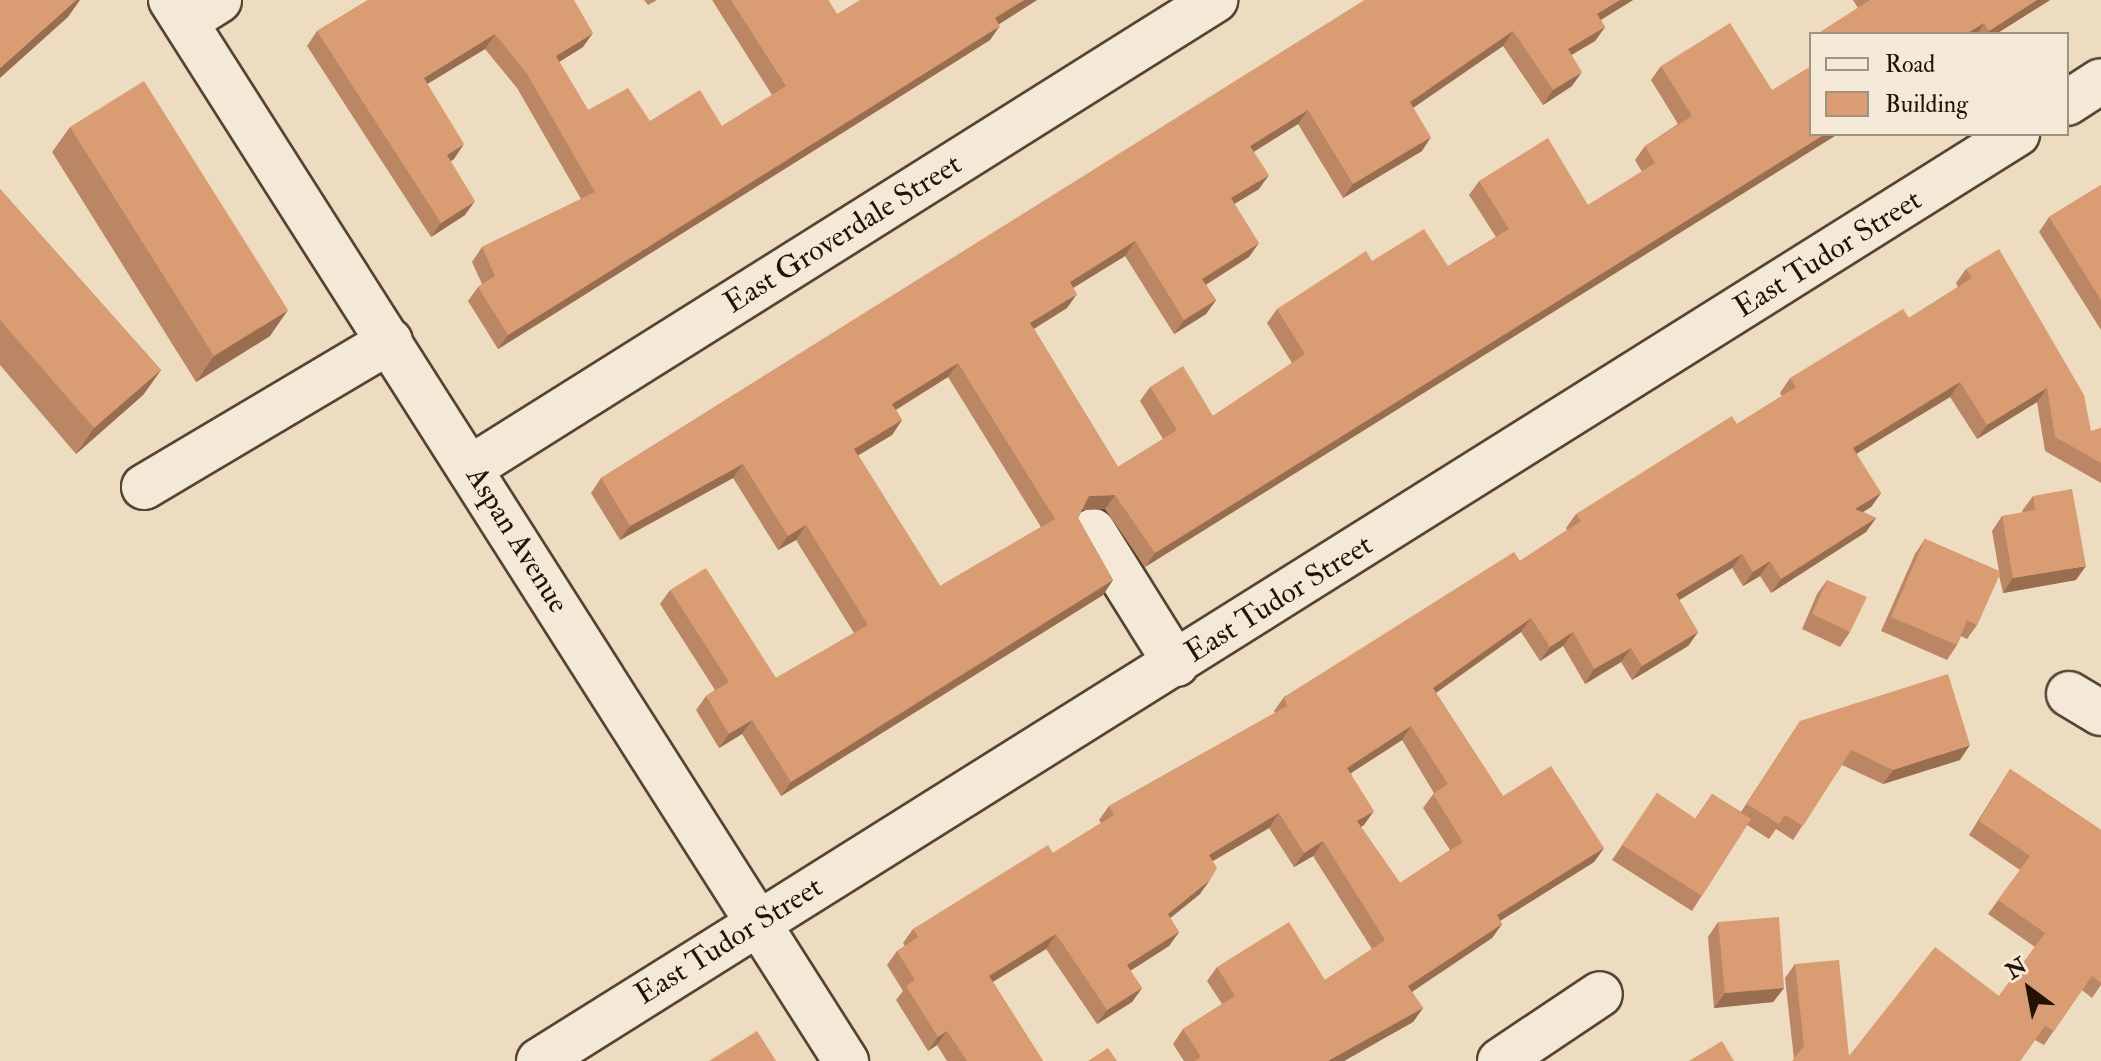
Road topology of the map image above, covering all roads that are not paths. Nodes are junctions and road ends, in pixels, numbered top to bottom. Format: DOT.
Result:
graph roads {
  1 [pos="1215,0"];
  2 [pos="192,7"];
  3 [pos="2101,81"];
  4 [pos="2069,102"];
  5 [pos="2014,136"];
  6 [pos="390,341"];
  7 [pos="472,467"];
  8 [pos="144,487"];
  9 [pos="1093,531"];
  10 [pos="1176,664"];
  11 [pos="757,921"];
  12 [pos="1600,994"];
  13 [pos="539,1061"];
  14 [pos="846,1061"];
  15 [pos="1500,1061"];
  1 -- 7 [label="street, East Groverdale Street"];
  2 -- 6 [label="street, Aspan Avenue"];
  3 -- 4 [label="street"];
  5 -- 10 [label="street, East Tudor Street"];
  6 -- 7 [label="street, Aspan Avenue"];
  6 -- 8 [label="street"];
  7 -- 11 [label="street, Aspan Avenue"];
  9 -- 10 [label="street"];
  10 -- 11 [label="street, East Tudor Street"];
  11 -- 13 [label="street, East Tudor Street"];
  11 -- 14 [label="street, Aspan Avenue"];
  12 -- 15 [label="street"];
}
